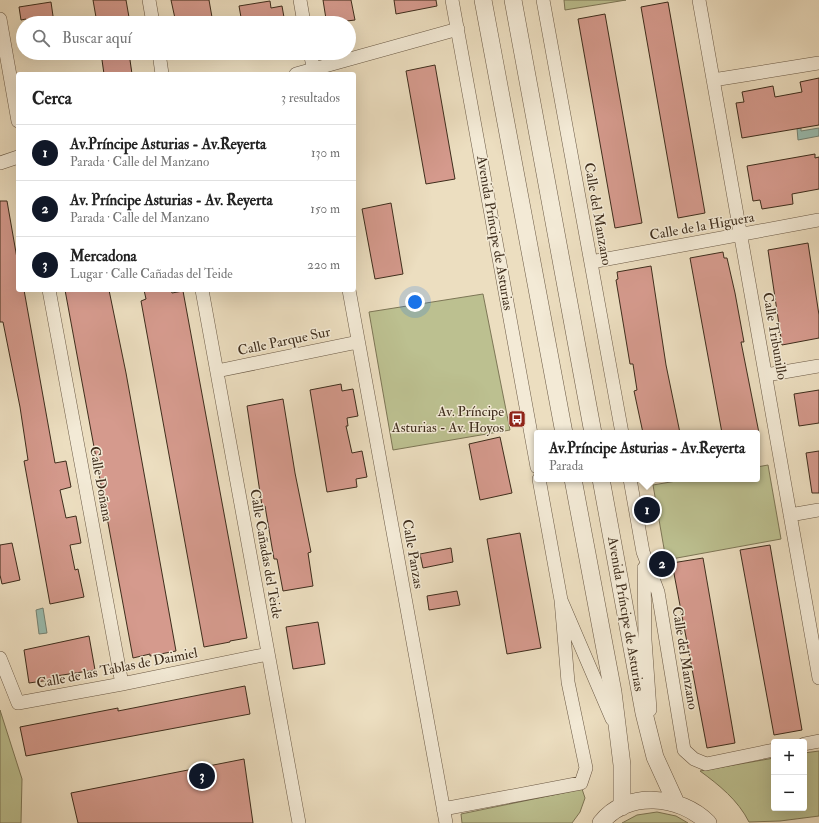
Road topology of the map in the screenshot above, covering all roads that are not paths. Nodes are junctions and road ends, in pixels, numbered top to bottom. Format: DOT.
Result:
graph roads {
  1 [pos="149,0"];
  2 [pos="300,0"];
  3 [pos="452,0"];
  4 [pos="483,0"];
  5 [pos="513,0"];
  6 [pos="543,0"];
  7 [pos="699,0"];
  8 [pos="152,16"];
  9 [pos="303,16"];
  10 [pos="0,19"];
  11 [pos="458,28"];
  12 [pos="356,58"];
  13 [pos="159,60"];
  14 [pos="312,60"];
  15 [pos="351,60"];
  16 [pos="819,63"];
  17 [pos="314,71"];
  18 [pos="162,72"];
  19 [pos="714,80"];
  20 [pos="16,110"];
  21 [pos="16,158"];
  22 [pos="0,163"];
  23 [pos="819,220"];
  24 [pos="741,235"];
  25 [pos="591,262"];
  26 [pos="49,292"];
  27 [pos="202,292"];
  28 [pos="349,292"];
  29 [pos="358,342"];
  30 [pos="819,366"];
  31 [pos="217,372"];
  32 [pos="766,376"];
  33 [pos="563,430"];
  34 [pos="592,430"];
  35 [pos="621,430"];
  36 [pos="534,450"];
  37 [pos="540,482"];
  38 [pos="574,482"];
  39 [pos="602,482"];
  40 [pos="631,482"];
  41 [pos="819,510"];
  42 [pos="790,515"];
  43 [pos="643,552"];
  44 [pos="561,600"];
  45 [pos="268,654"];
  46 [pos="0,658"];
  47 [pos="818,664"];
  48 [pos="819,678"];
  49 [pos="122,684"];
  50 [pos="616,727"];
  51 [pos="819,741"];
  52 [pos="807,743"];
  53 [pos="653,748"];
  54 [pos="771,751"];
  55 [pos="676,803"];
  56 [pos="622,807"];
  57 [pos="443,809"];
  58 [pos="299,823"];
  59 [pos="446,823"];
  60 [pos="601,823"];
  61 [pos="708,823"];
  1 -- 8 [label="street"];
  2 -- 9 [label="street"];
  3 -- 11 [label="street, Avenida Príncipe de Asturias"];
  4 -- 33 [label="street"];
  5 -- 34 [label="street"];
  6 -- 25 [label="street, Calle del Manzano"];
  7 -- 19 [label="street, Calle Tribunillo"];
  10 -- 20 [label="street"];
  11 -- 12 [label="street"];
  11 -- 36 [label="street, Avenida Príncipe de Asturias"];
  13 -- 18 [label="street"];
  14 -- 17 [label="street"];
  15 -- 17 [label="street"];
  16 -- 19 [label="street"];
  19 -- 24 [label="street, Calle Tribunillo"];
  21 -- 22 [label="street"];
  23 -- 24 [label="street, Calle de la Higuera"];
  24 -- 25 [label="street, Calle de la Higuera"];
  24 -- 32 [label="street, Calle Tribunillo"];
  25 -- 35 [label="street, Calle del Manzano"];
  26 -- 49 [label="street, Calle Doñana"];
  27 -- 31 [label="street, Calle Cañadas del Teide"];
  28 -- 29 [label="street, Calle Panzas"];
  29 -- 31 [label="street, Calle Parque Sur"];
  29 -- 57 [label="street, Calle Panzas"];
  30 -- 32 [label="street"];
  31 -- 45 [label="street, Calle Cañadas del Teide"];
  32 -- 42 [label="street, Calle Tribunillo"];
  37 -- 44 [label="street, Avenida Príncipe de Asturias"];
  38 -- 50 [label="street, Avenida Príncipe de Asturias"];
  39 -- 53 [label="street, Avenida Príncipe de Asturias"];
  40 -- 43 [label="street, Calle del Manzano"];
  41 -- 42 [label="street"];
  42 -- 47 [label="street, Calle Tribunillo"];
  43 -- 53 [label="street, Avenida Príncipe de Asturias"];
  43 -- 54 [label="street, Calle del Manzano"];
  44 -- 50 [label="street, Avenida Príncipe de Asturias"];
  44 -- 57 [label="street, Avenida Príncipe de Asturias"];
  45 -- 49 [label="street, Calle de las Tablas de Daimiel"];
  45 -- 58 [label="street, Calle Cañadas del Teide"];
  46 -- 49 [label="street, Calle de las Tablas de Daimiel"];
  47 -- 48 [label="street, Calle Tribunillo"];
  50 -- 56 [label="street, Avenida Príncipe de Asturias"];
  51 -- 52 [label="street"];
  53 -- 55 [label="street, Avenida Príncipe de Asturias"];
  55 -- 56 [label="street"];
  55 -- 61 [label="street"];
  56 -- 60 [label="street"];
  57 -- 59 [label="street, Calle Panzas"];
}
